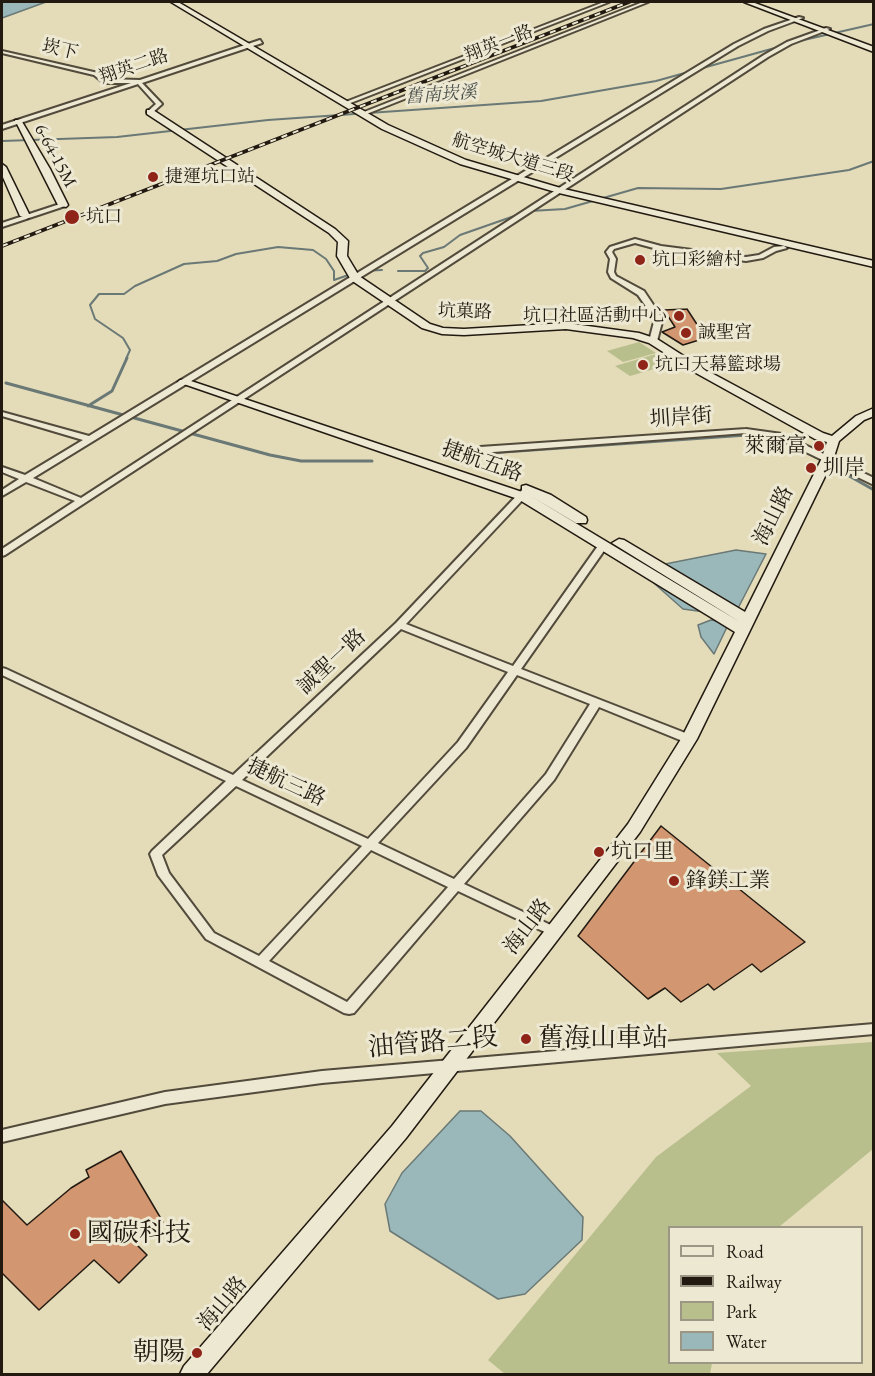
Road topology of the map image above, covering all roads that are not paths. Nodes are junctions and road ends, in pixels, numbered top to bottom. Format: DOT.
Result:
graph roads {
  1 [pos="174,2"];
  2 [pos="191,2"];
  3 [pos="607,2"];
  4 [pos="646,2"];
  5 [pos="747,2"];
  6 [pos="756,2"];
  7 [pos="798,19"];
  8 [pos="825,29"];
  9 [pos="260,42"];
  10 [pos="246,45"];
  11 [pos="873,48"];
  12 [pos="2,52"];
  13 [pos="288,59"];
  14 [pos="138,81"];
  15 [pos="346,92"];
  16 [pos="355,98"];
  17 [pos="346,103"];
  18 [pos="374,109"];
  19 [pos="150,112"];
  20 [pos="362,114"];
  21 [pos="18,122"];
  22 [pos="2,128"];
  23 [pos="2,167"];
  24 [pos="525,174"];
  25 [pos="516,179"];
  26 [pos="570,185"];
  27 [pos="562,191"];
  28 [pos="63,205"];
  29 [pos="25,216"];
  30 [pos="2,225"];
  31 [pos="784,248"];
  32 [pos="873,255"];
  33 [pos="873,264"];
  34 [pos="355,278"];
  35 [pos="388,302"];
  36 [pos="653,340"];
  37 [pos="189,379"];
  38 [pos="240,397"];
  39 [pos="873,411"];
  40 [pos="2,414"];
  41 [pos="89,439"];
  42 [pos="834,440"];
  43 [pos="480,450"];
  44 [pos="827,460"];
  45 [pos="2,469"];
  46 [pos="25,479"];
  47 [pos="873,482"];
  48 [pos="2,493"];
  49 [pos="524,493"];
  50 [pos="82,501"];
  51 [pos="603,545"];
  52 [pos="2,554"];
  53 [pos="400,625"];
  54 [pos="745,625"];
  55 [pos="512,670"];
  56 [pos="2,671"];
  57 [pos="596,703"];
  58 [pos="689,739"];
  59 [pos="234,780"];
  60 [pos="371,844"];
  61 [pos="459,885"];
  62 [pos="553,931"];
  63 [pos="261,962"];
  64 [pos="873,1029"];
  65 [pos="450,1066"];
  66 [pos="2,1136"];
  67 [pos="192,1374"];
  1 -- 10 [label="street, 航空城大道三段"];
  2 -- 9 [label="street"];
  3 -- 16 [label="street, 翔英一路"];
  4 -- 18 [label="street, 翔英一路"];
  5 -- 7 [label="street"];
  6 -- 7 [label="street"];
  7 -- 8 [label="street"];
  7 -- 24 [label="street"];
  8 -- 11 [label="street"];
  8 -- 26 [label="street"];
  9 -- 10 [label="street, 翔英二路"];
  9 -- 13 [label="street"];
  10 -- 14 [label="street, 翔英二路"];
  10 -- 17 [label="street, 航空城大道三段"];
  12 -- 14 [label="street, 崁下"];
  14 -- 19 [label="street"];
  14 -- 21 [label="street, 翔英二路"];
  15 -- 16 [label="street, 航空城大道三段"];
  16 -- 17 [label="street, 翔英一路"];
  16 -- 18 [label="street, 航空城大道三段"];
  17 -- 20 [label="street, 航空城大道三段"];
  18 -- 20 [label="street, 翔英一路"];
  18 -- 24 [label="street, 航空城大道三段"];
  19 -- 34 [label="street, 坑菓路"];
  20 -- 25 [label="street, 航空城大道三段"];
  21 -- 22 [label="street, 翔英二路"];
  21 -- 28 [label="street, 6-64-15M"];
  23 -- 29 [label="street"];
  24 -- 25 [label="street"];
  24 -- 26 [label="street, 航空城大道三段"];
  25 -- 27 [label="street, 航空城大道三段"];
  25 -- 34 [label="street"];
  26 -- 27 [label="street"];
  26 -- 32 [label="street, 航空城大道三段"];
  27 -- 33 [label="street, 航空城大道三段"];
  27 -- 35 [label="street"];
  28 -- 29 [label="street"];
  29 -- 30 [label="street"];
  31 -- 36 [label="street"];
  34 -- 35 [label="street, 坑菓路"];
  34 -- 37 [label="street"];
  35 -- 36 [label="street, 坑菓路"];
  35 -- 38 [label="street"];
  36 -- 42 [label="street, 坑菓路"];
  37 -- 38 [label="street, 捷航五路"];
  37 -- 41 [label="street"];
  38 -- 49 [label="street, 捷航五路"];
  38 -- 50 [label="street"];
  39 -- 42 [label="street"];
  40 -- 41 [label="street"];
  41 -- 46 [label="street"];
  42 -- 44 [label="street, 海山路"];
  43 -- 44 [label="street, 圳岸街"];
  44 -- 47 [label="street, 圳岸街"];
  44 -- 54 [label="street, 海山路"];
  45 -- 46 [label="street"];
  46 -- 48 [label="street"];
  46 -- 50 [label="street"];
  49 -- 51 [label="street, 捷航五路"];
  49 -- 53 [label="street, 誠聖一路"];
  49 -- 54 [label="street, 捷航五路"];
  50 -- 52 [label="street"];
  51 -- 54 [label="street, 捷航五路"];
  51 -- 55 [label="street"];
  53 -- 55 [label="street"];
  53 -- 59 [label="street, 誠聖一路"];
  54 -- 58 [label="street, 海山路"];
  55 -- 57 [label="street"];
  55 -- 60 [label="street"];
  56 -- 59 [label="street, 捷航三路"];
  57 -- 58 [label="street"];
  57 -- 61 [label="street"];
  58 -- 62 [label="street, 海山路"];
  59 -- 60 [label="street, 捷航三路"];
  59 -- 63 [label="street, 誠聖一路"];
  60 -- 61 [label="street, 捷航三路"];
  60 -- 63 [label="street"];
  61 -- 62 [label="street, 捷航三路"];
  61 -- 63 [label="street"];
  62 -- 65 [label="street, 海山路"];
  64 -- 65 [label="street, 油管路二段"];
  65 -- 66 [label="street, 油管路二段"];
  65 -- 67 [label="street, 海山路"];
}
